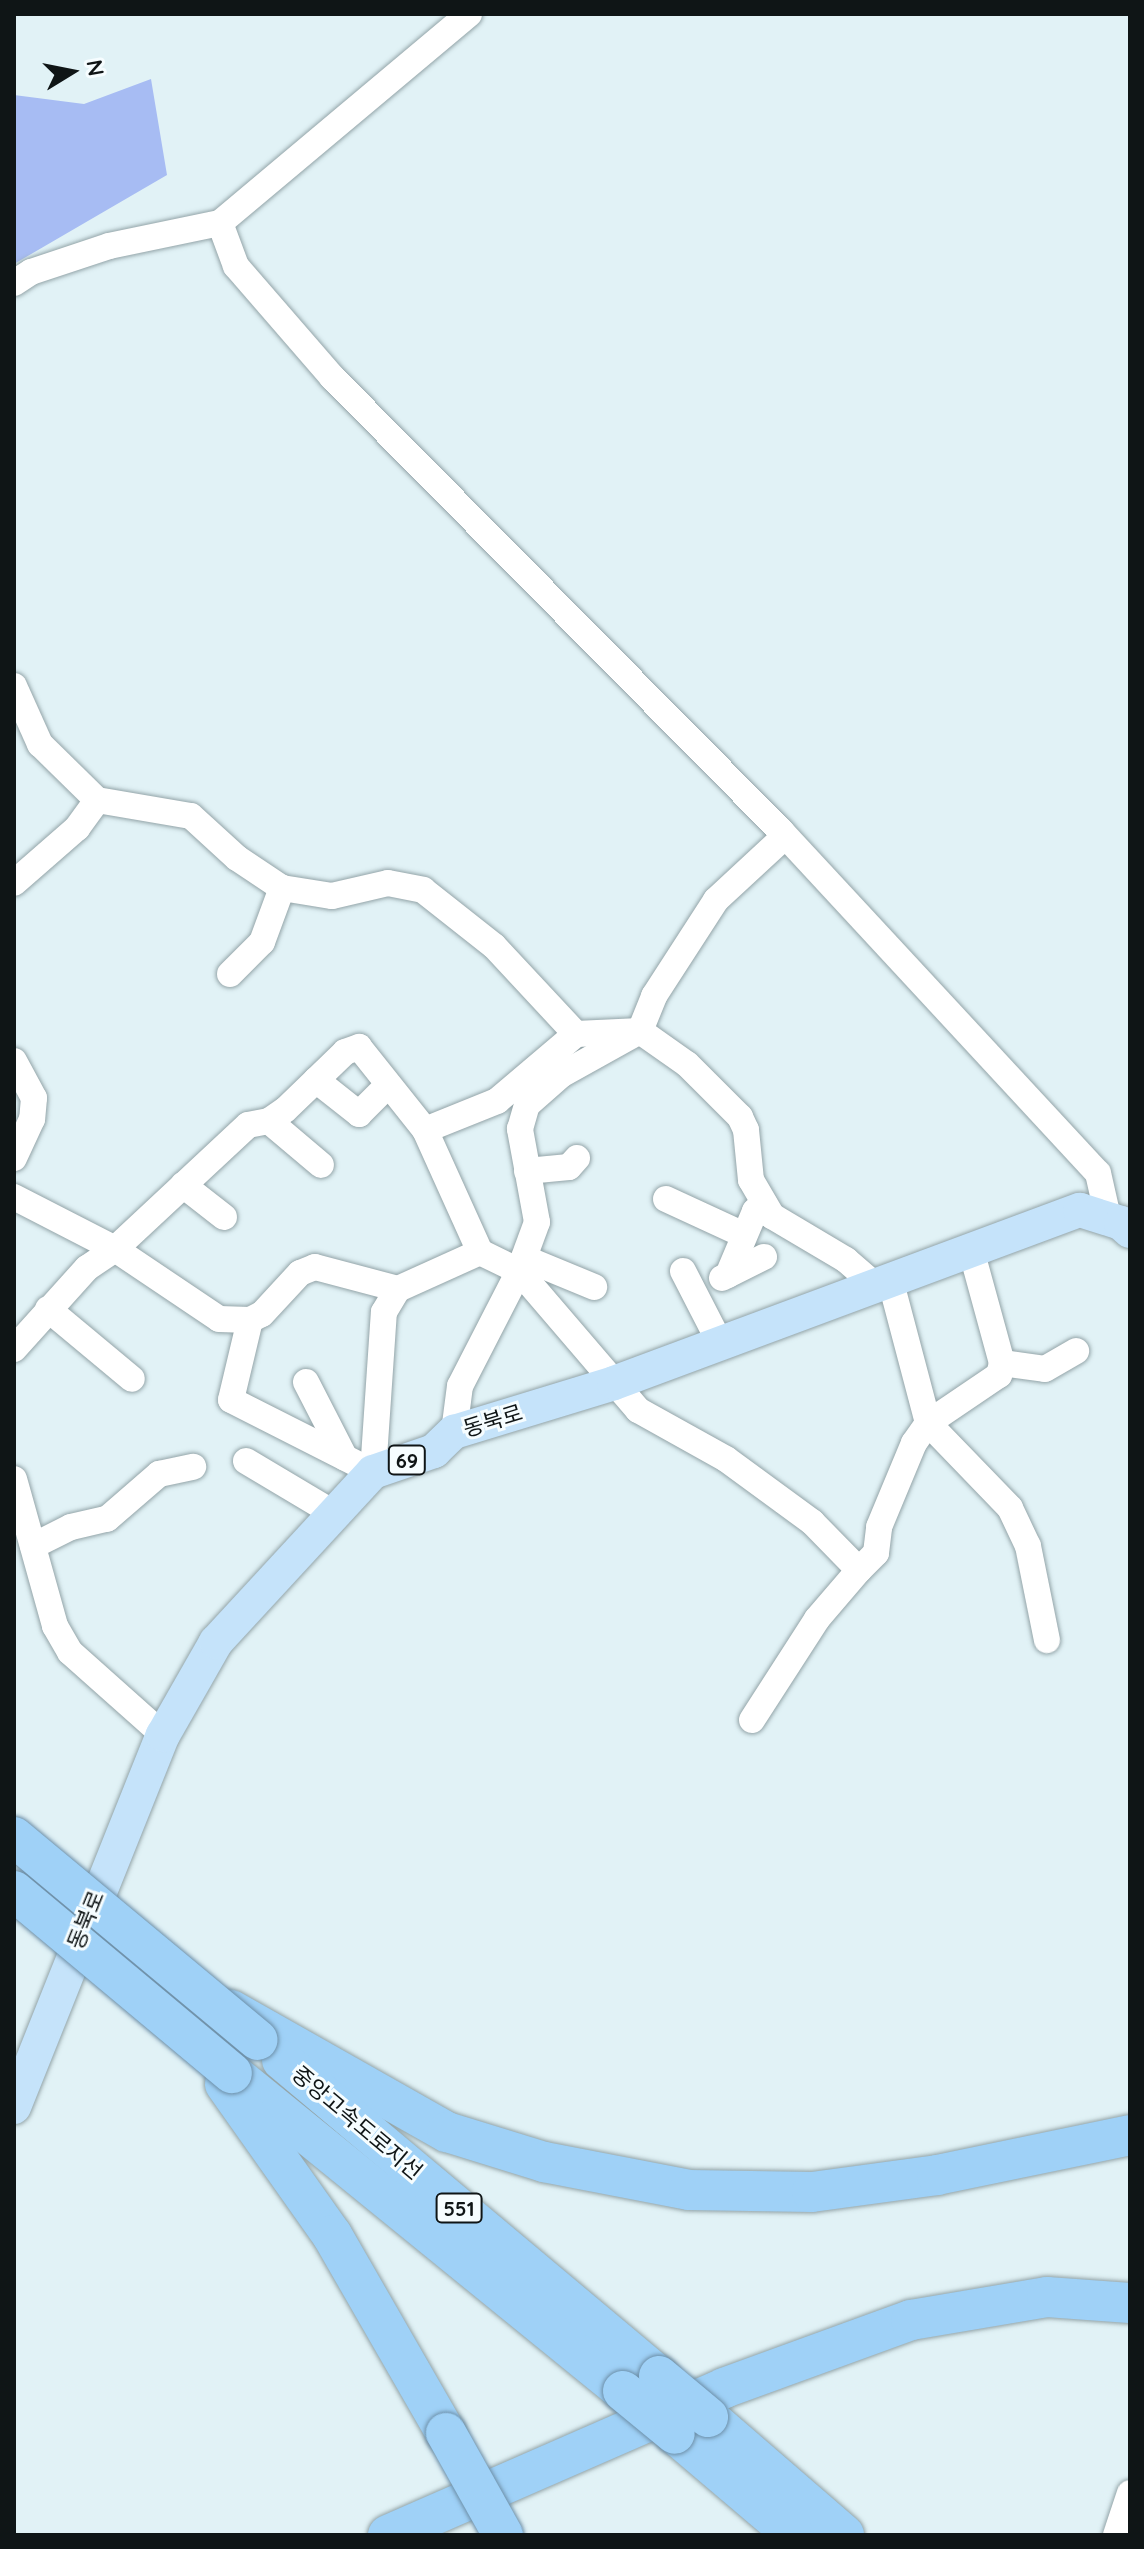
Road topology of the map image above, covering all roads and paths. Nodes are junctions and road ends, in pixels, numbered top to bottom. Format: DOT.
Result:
graph roads {
  1 [pos="469,14"];
  2 [pos="220,223"];
  3 [pos="14,283"];
  4 [pos="14,686"];
  5 [pos="97,800"];
  6 [pos="785,836"];
  7 [pos="14,883"];
  8 [pos="282,888"];
  9 [pos="230,974"];
  10 [pos="640,1031"];
  11 [pos="576,1034"];
  12 [pos="14,1061"];
  13 [pos="316,1080"];
  14 [pos="388,1085"];
  15 [pos="269,1121"];
  16 [pos="425,1130"];
  17 [pos="14,1158"];
  18 [pos="577,1158"];
  19 [pos="321,1165"];
  20 [pos="527,1171"];
  21 [pos="183,1185"];
  22 [pos="14,1197"];
  23 [pos="666,1199"];
  24 [pos="764,1203"];
  25 [pos="224,1217"];
  26 [pos="1119,1227"];
  27 [pos="744,1235"];
  28 [pos="115,1249"];
  29 [pos="971,1250"];
  30 [pos="480,1252"];
  31 [pos="764,1257"];
  32 [pos="521,1264"];
  33 [pos="728,1275"];
  34 [pos="883,1282"];
  35 [pos="594,1287"];
  36 [pos="398,1289"];
  37 [pos="48,1309"];
  38 [pos="250,1320"];
  39 [pos="720,1343"];
  40 [pos="14,1349"];
  41 [pos="1076,1351"];
  42 [pos="1002,1363"];
  43 [pos="132,1379"];
  44 [pos="306,1382"];
  45 [pos="614,1383"];
  46 [pos="928,1423"];
  47 [pos="454,1432"];
  48 [pos="246,1461"];
  49 [pos="359,1465"];
  50 [pos="193,1467"];
  51 [pos="14,1479"];
  52 [pos="335,1514"];
  53 [pos="71,1527"];
  54 [pos="92,1545"];
  55 [pos="33,1546"];
  56 [pos="859,1570"];
  57 [pos="1047,1640"];
  58 [pos="752,1720"];
  59 [pos="163,1735"];
  60 [pos="14,1837"];
  61 [pos="14,1891"];
  62 [pos="201,1992"];
  63 [pos="195,2041"];
  64 [pos="14,2107"];
  65 [pos="1130,2135"];
  66 [pos="1130,2303"];
  67 [pos="641,2383"];
  68 [pos="691,2426"];
  69 [pos="1130,2493"];
  70 [pos="388,2535"];
  71 [pos="503,2535"];
  72 [pos="794,2535"];
  73 [pos="844,2535"];
  74 [pos="1116,2535"];
  1 -- 2 [label="street"];
  2 -- 3 [label="street"];
  2 -- 6 [label="street"];
  4 -- 5 [label="street"];
  5 -- 7 [label="street"];
  5 -- 8 [label="street"];
  6 -- 10 [label="street"];
  6 -- 26 [label="street"];
  8 -- 9 [label="street"];
  8 -- 11 [label="street"];
  10 -- 11 [label="street"];
  10 -- 20 [label="street"];
  10 -- 24 [label="street"];
  11 -- 16 [label="street"];
  12 -- 17 [label="street"];
  13 -- 14 [label="street"];
  13 -- 14 [label="street"];
  13 -- 15 [label="street"];
  14 -- 16 [label="street"];
  15 -- 19 [label="street"];
  15 -- 21 [label="street"];
  16 -- 30 [label="street"];
  18 -- 20 [label="street"];
  20 -- 32 [label="street"];
  21 -- 25 [label="street"];
  21 -- 28 [label="street"];
  22 -- 28 [label="street"];
  23 -- 27 [label="street"];
  24 -- 27 [label="street"];
  24 -- 34 [label="street"];
  26 -- 29 [label="main road, 동북로 / 69"];
  27 -- 33 [label="street"];
  28 -- 37 [label="street"];
  28 -- 38 [label="street"];
  29 -- 34 [label="main road, 동북로 / 69"];
  29 -- 42 [label="street"];
  30 -- 32 [label="street"];
  30 -- 36 [label="street"];
  31 -- 33 [label="street"];
  32 -- 35 [label="street"];
  32 -- 45 [label="street"];
  32 -- 47 [label="street"];
  33 -- 39 [label="street"];
  34 -- 39 [label="main road, 동북로 / 69"];
  34 -- 46 [label="street"];
  36 -- 38 [label="street"];
  36 -- 49 [label="street"];
  37 -- 40 [label="street"];
  37 -- 43 [label="street"];
  38 -- 49 [label="street"];
  39 -- 45 [label="main road, 동북로 / 69"];
  41 -- 42 [label="street"];
  42 -- 46 [label="street"];
  44 -- 49 [label="street"];
  45 -- 47 [label="main road, 동북로 / 69"];
  45 -- 56 [label="street"];
  46 -- 56 [label="street"];
  46 -- 57 [label="street"];
  47 -- 49 [label="main road, 동북로 / 69"];
  48 -- 52 [label="street"];
  49 -- 52 [label="main road, 동북로 / 69"];
  50 -- 53 [label="street"];
  51 -- 55 [label="street"];
  52 -- 59 [label="main road, 동북로 / 69"];
  53 -- 54 [label="street"];
  53 -- 55 [label="street"];
  55 -- 59 [label="street"];
  56 -- 58 [label="street"];
  59 -- 64 [label="main road, 동북로 / 69"];
  60 -- 62 [label="highway, 중앙고속도로지선 / 551, bridge"];
  61 -- 63 [label="highway, 중앙고속도로지선 / 551, bridge"];
  62 -- 65 [label="highway"];
  62 -- 67 [label="highway, 중앙고속도로지선 / 551, bridge"];
  63 -- 67 [label="highway, 중앙고속도로지선 / 551, bridge"];
  63 -- 71 [label="highway, bridge"];
  66 -- 70 [label="highway"];
  67 -- 68 [label="highway, 중앙고속도로지선 / 551, bridge"];
  68 -- 72 [label="highway, 중앙고속도로지선 / 551"];
  68 -- 73 [label="highway, 중앙고속도로지선 / 551"];
  69 -- 74 [label="street"];
}
